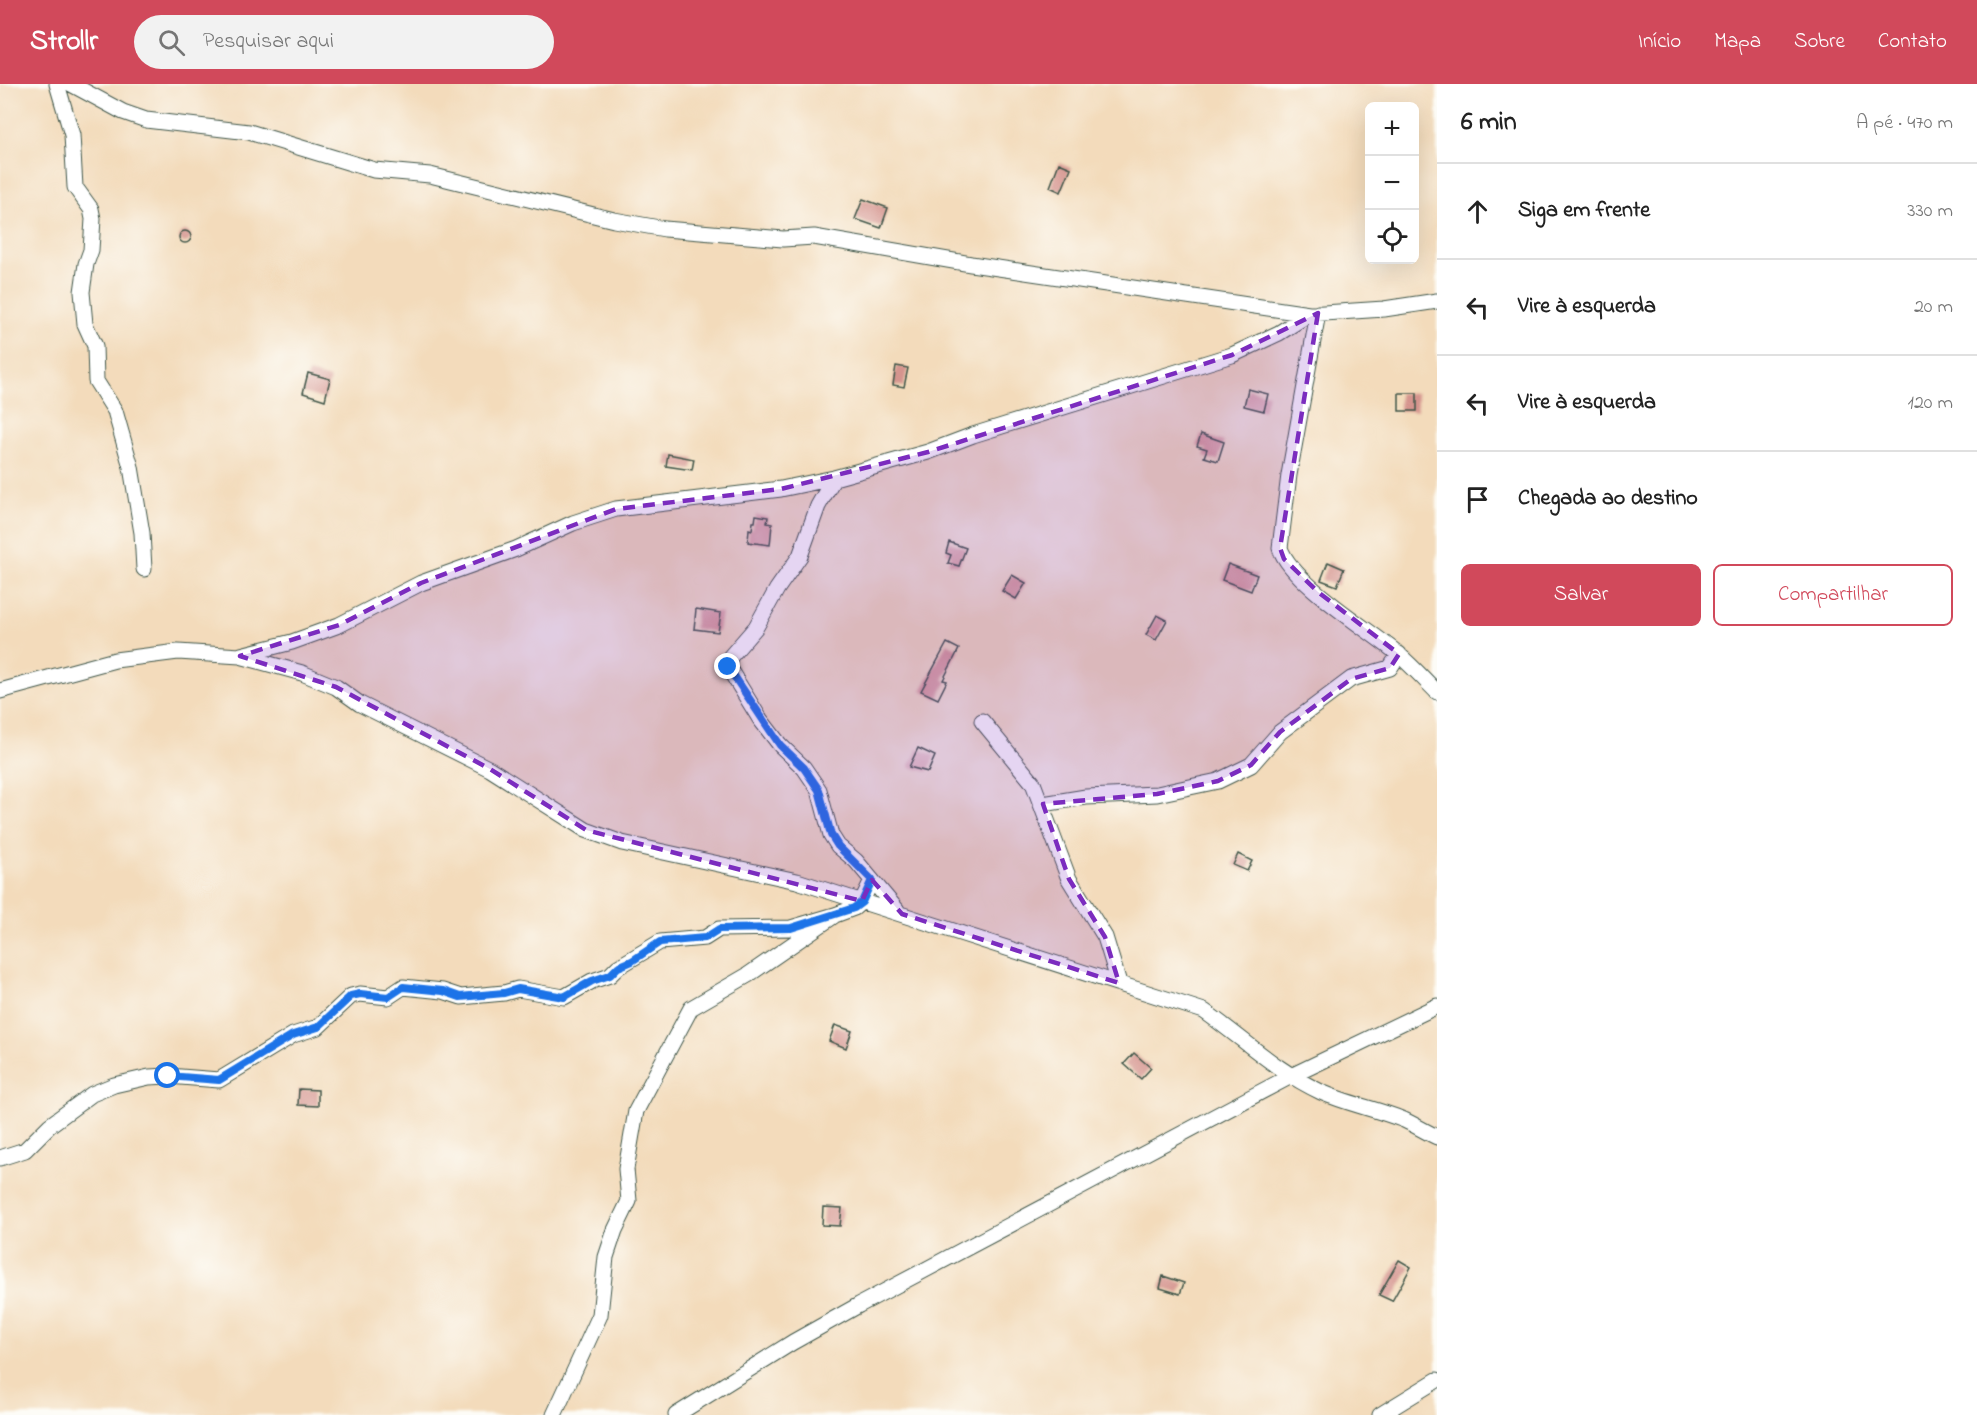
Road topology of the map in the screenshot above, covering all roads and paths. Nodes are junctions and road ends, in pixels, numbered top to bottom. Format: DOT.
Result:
graph roads {
  1 [pos="57,84"];
  2 [pos="71,84"];
  3 [pos="1437,301"];
  4 [pos="1313,313"];
  5 [pos="834,478"];
  6 [pos="144,569"];
  7 [pos="1399,654"];
  8 [pos="240,656"];
  9 [pos="0,691"];
  10 [pos="1437,692"];
  11 [pos="982,721"];
  12 [pos="1042,804"];
  13 [pos="872,880"];
  14 [pos="862,902"];
  15 [pos="902,914"];
  16 [pos="835,915"];
  17 [pos="1119,983"];
  18 [pos="1437,1006"];
  19 [pos="1291,1076"];
  20 [pos="1437,1137"];
  21 [pos="0,1158"];
  22 [pos="1437,1380"];
  23 [pos="554,1415"];
  24 [pos="676,1415"];
  25 [pos="1380,1415"];
  1 -- 6 [label="street"];
  2 -- 4 [label="street"];
  3 -- 4 [label="street"];
  4 -- 5 [label="street"];
  4 -- 7 [label="street"];
  5 -- 8 [label="street"];
  5 -- 13 [label="street"];
  7 -- 10 [label="street"];
  7 -- 12 [label="street"];
  8 -- 9 [label="street"];
  8 -- 14 [label="street"];
  11 -- 12 [label="street"];
  12 -- 17 [label="street"];
  13 -- 14 [label="street"];
  13 -- 15 [label="street"];
  14 -- 15 [label="street"];
  14 -- 16 [label="street"];
  15 -- 17 [label="street"];
  16 -- 21 [label="street"];
  16 -- 23 [label="street"];
  17 -- 19 [label="street"];
  18 -- 19 [label="street"];
  19 -- 20 [label="street"];
  19 -- 24 [label="street"];
  22 -- 25 [label="street"];
}
